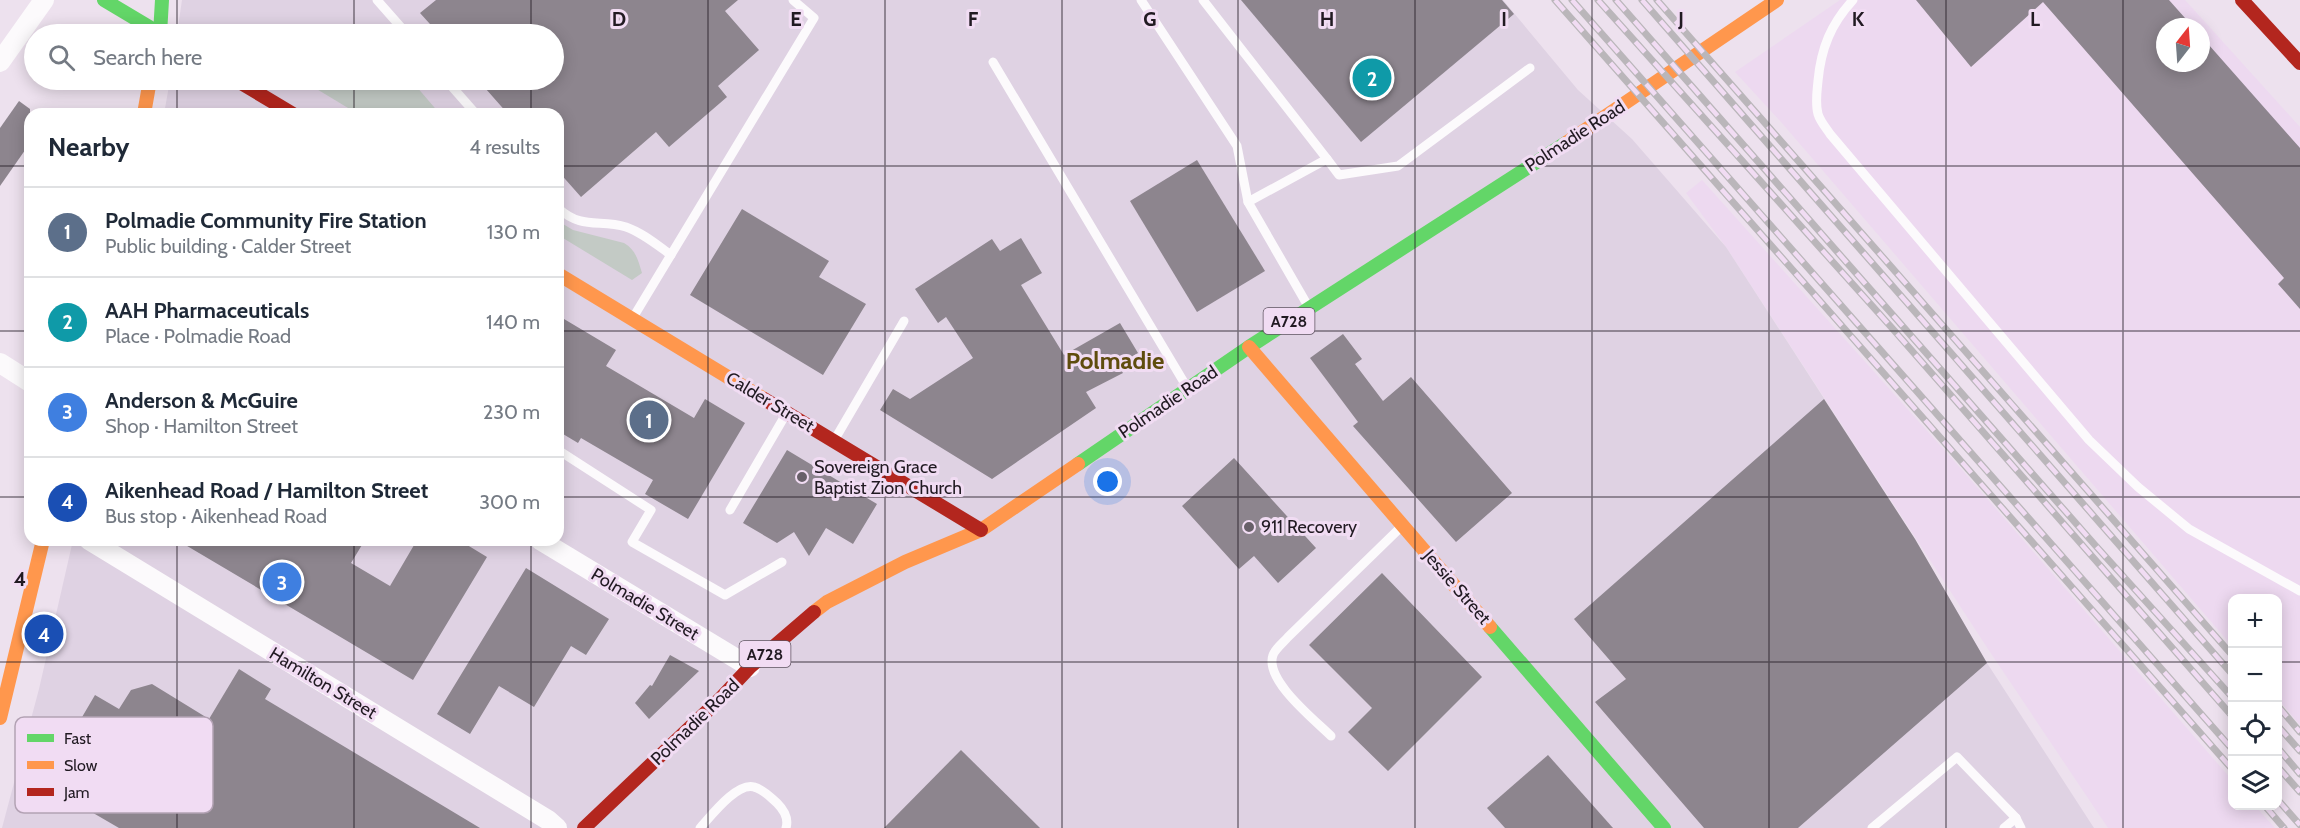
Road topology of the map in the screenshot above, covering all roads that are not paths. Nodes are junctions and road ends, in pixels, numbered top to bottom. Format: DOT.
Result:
graph roads {
  1 [pos="44,0"];
  2 [pos="104,0"];
  3 [pos="162,0"];
  4 [pos="376,0"];
  5 [pos="793,0"];
  6 [pos="1141,0"];
  7 [pos="1203,0"];
  8 [pos="1777,0"];
  9 [pos="1853,0"];
  10 [pos="2242,0"];
  11 [pos="27,24"];
  12 [pos="144,24"];
  13 [pos="161,24"];
  14 [pos="397,24"];
  15 [pos="24,28"];
  16 [pos="0,62"];
  17 [pos="993,62"];
  18 [pos="2300,63"];
  19 [pos="1530,68"];
  20 [pos="148,90"];
  21 [pos="253,90"];
  22 [pos="455,90"];
  23 [pos="145,108"];
  24 [pos="283,108"];
  25 [pos="471,108"];
  26 [pos="1327,159"];
  27 [pos="1248,202"];
  28 [pos="564,213"];
  29 [pos="671,255"];
  30 [pos="564,281"];
  31 [pos="1309,308"];
  32 [pos="632,318"];
  33 [pos="904,321"];
  34 [pos="1249,347"];
  35 [pos="0,363"];
  36 [pos="24,378"];
  37 [pos="1188,389"];
  38 [pos="787,412"];
  39 [pos="834,441"];
  40 [pos="564,454"];
  41 [pos="730,510"];
  42 [pos="1403,525"];
  43 [pos="981,530"];
  44 [pos="42,546"];
  45 [pos="99,546"];
  46 [pos="550,546"];
  47 [pos="782,562"];
  48 [pos="2300,591"];
  49 [pos="750,668"];
  50 [pos="0,718"];
  51 [pos="1332,736"];
  52 [pos="2016,818"];
  53 [pos="557,828"];
  54 [pos="584,828"];
  55 [pos="699,828"];
  56 [pos="786,828"];
  57 [pos="1664,828"];
  58 [pos="1872,828"];
  59 [pos="2004,828"];
  60 [pos="2021,828"];
  1 -- 11 [label="street"];
  2 -- 12 [label="main road"];
  3 -- 13 [label="main road"];
  4 -- 14 [label="lane"];
  5 -- 29 [label="lane"];
  6 -- 27 [label="lane"];
  7 -- 26 [label="lane"];
  8 -- 31 [label="main road, Polmadie Road / A728"];
  9 -- 48 [label="lane"];
  10 -- 18 [label="main road"];
  15 -- 16 [label="street"];
  17 -- 37 [label="lane"];
  19 -- 26 [label="lane"];
  20 -- 23 [label="main road"];
  21 -- 24 [label="main road"];
  22 -- 25 [label="lane"];
  26 -- 27 [label="lane"];
  27 -- 31 [label="lane"];
  28 -- 29 [label="lane"];
  29 -- 32 [label="lane"];
  30 -- 32 [label="main road, Calder Street"];
  31 -- 34 [label="main road, Polmadie Road / A728"];
  32 -- 38 [label="main road, Calder Street"];
  33 -- 39 [label="lane"];
  34 -- 37 [label="main road, Polmadie Road / A728"];
  34 -- 42 [label="main road, Jessie Street"];
  35 -- 36 [label="street"];
  37 -- 43 [label="main road, Polmadie Road / A728"];
  38 -- 39 [label="main road, Calder Street"];
  38 -- 41 [label="lane"];
  39 -- 43 [label="main road, Calder Street"];
  40 -- 47 [label="lane"];
  42 -- 51 [label="lane"];
  42 -- 57 [label="main road, Jessie Street"];
  43 -- 49 [label="main road, Polmadie Road / A728"];
  44 -- 50 [label="main road"];
  45 -- 53 [label="street, Hamilton Street"];
  46 -- 49 [label="street, Polmadie Street"];
  49 -- 54 [label="main road, Polmadie Road / A728"];
  52 -- 58 [label="lane"];
  52 -- 59 [label="lane"];
  52 -- 60 [label="lane"];
  55 -- 56 [label="lane"];
}
